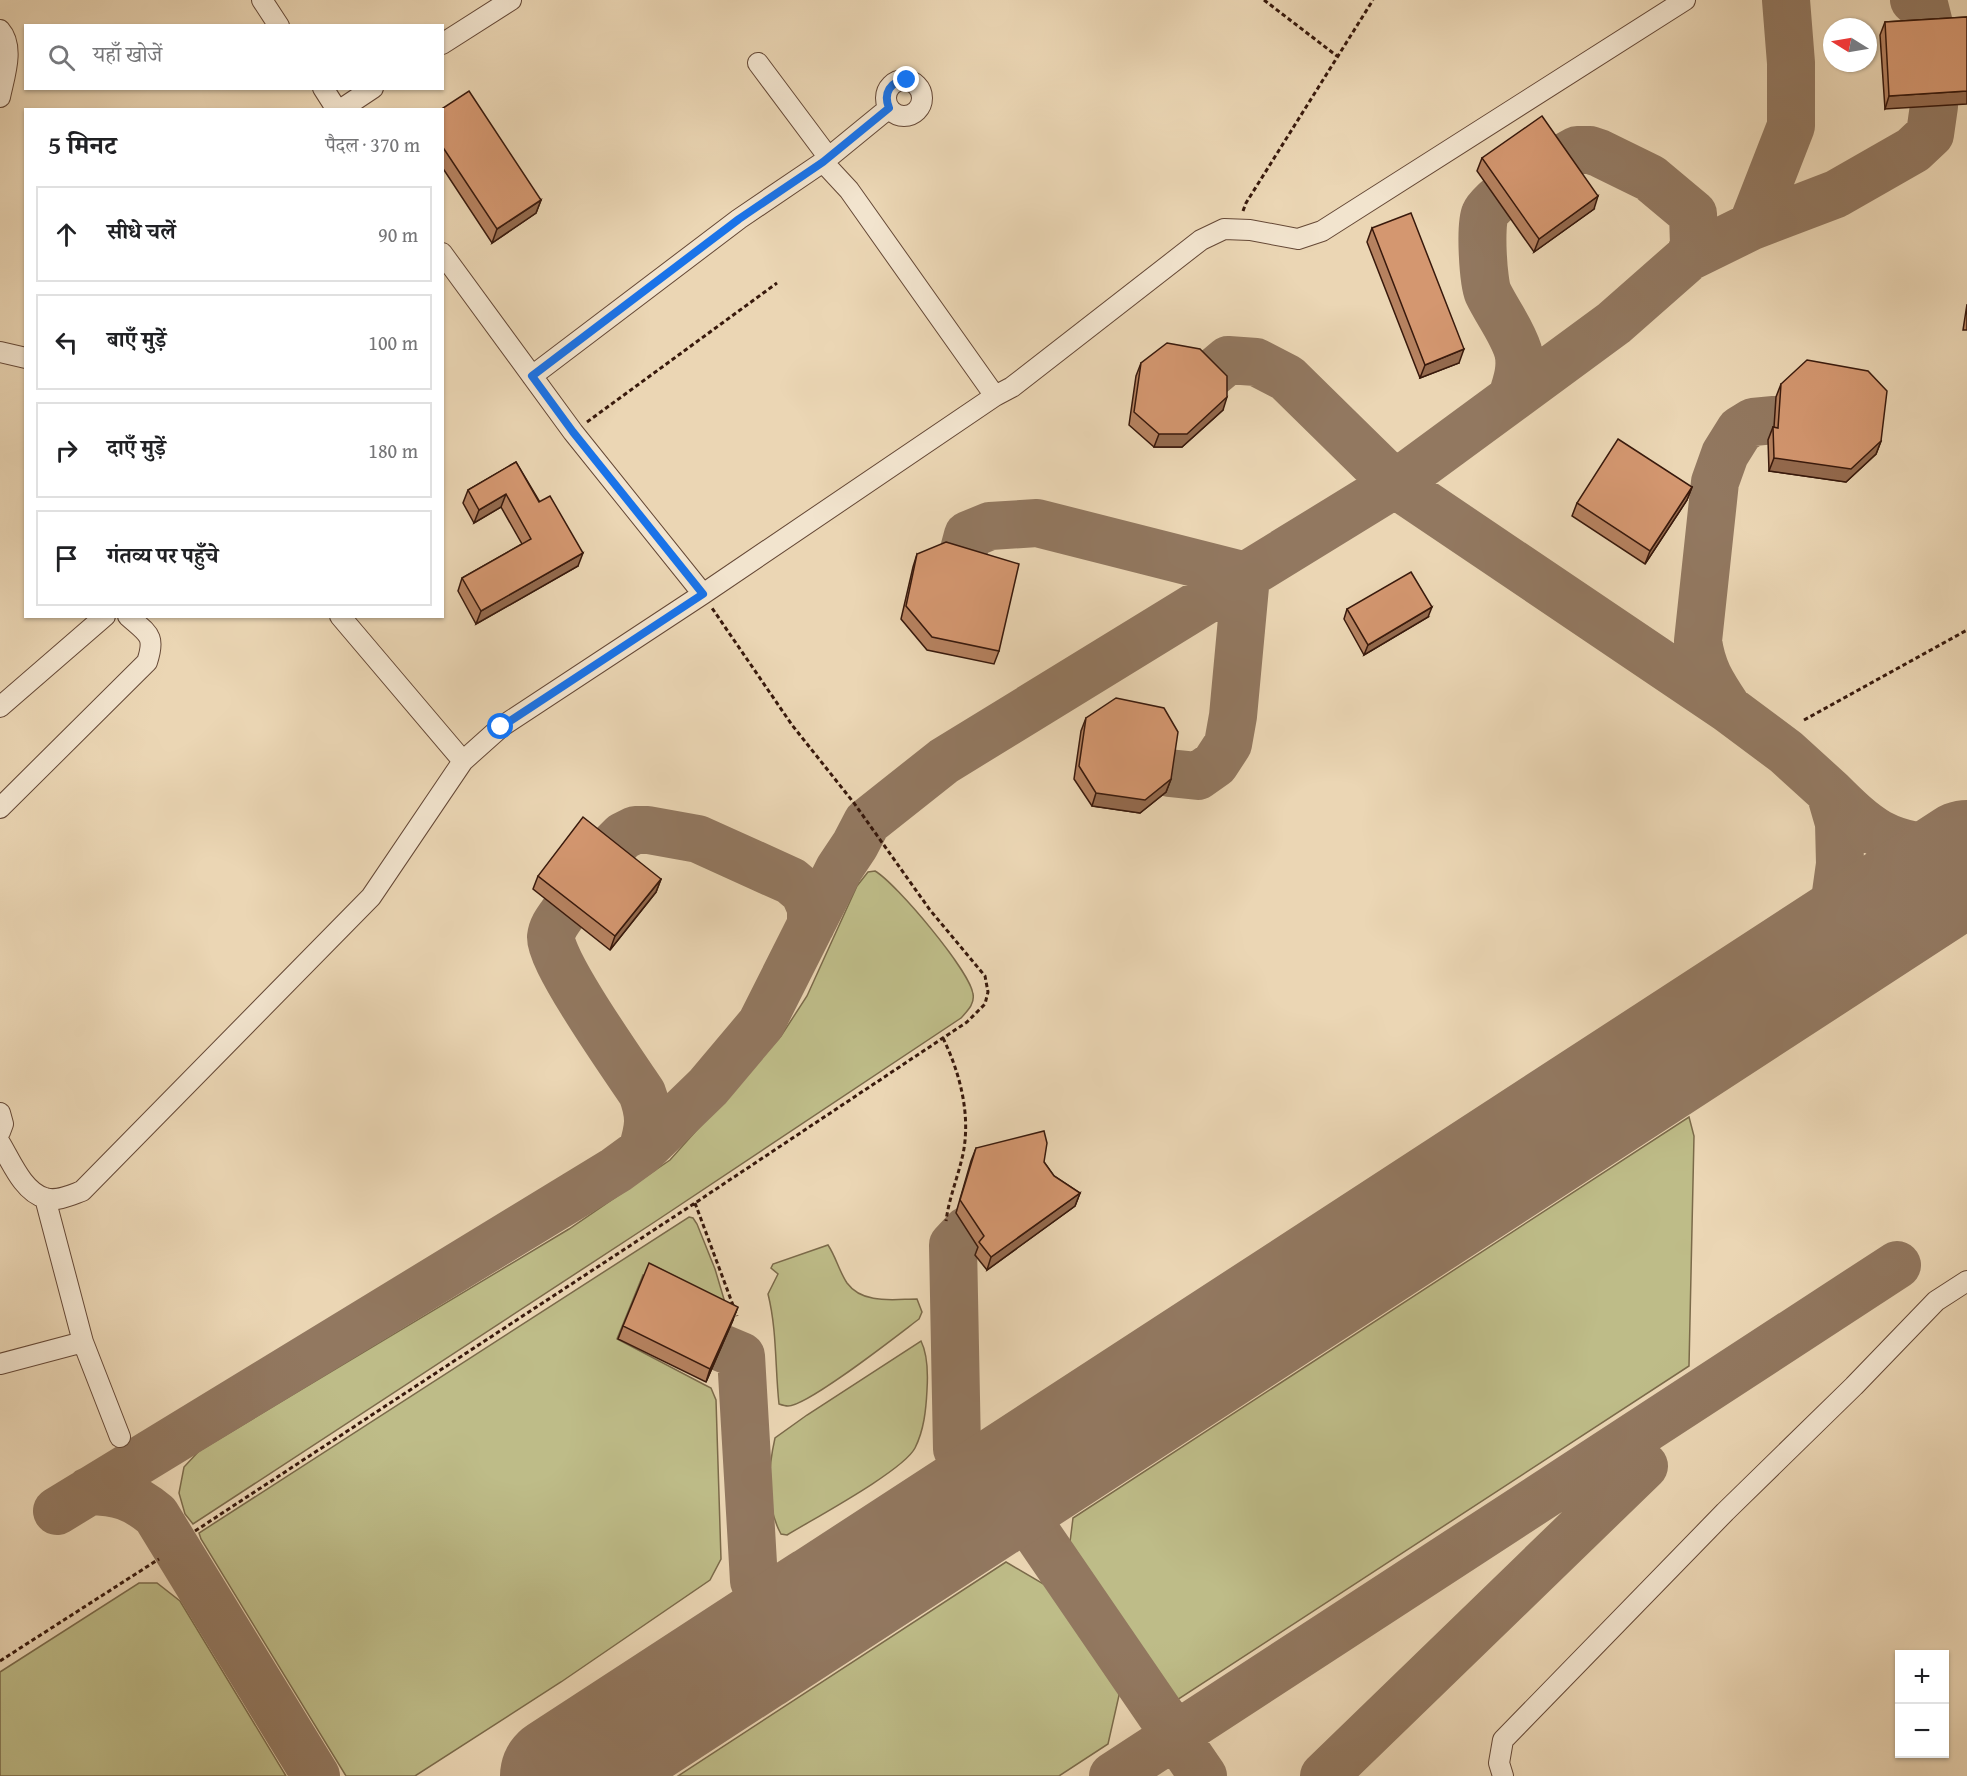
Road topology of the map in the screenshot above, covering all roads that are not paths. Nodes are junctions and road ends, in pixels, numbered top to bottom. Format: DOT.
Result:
graph roads {
  1 [pos="262,0"];
  2 [pos="511,0"];
  3 [pos="1685,0"];
  4 [pos="278,24"];
  5 [pos="0,30"];
  6 [pos="444,43"];
  7 [pos="758,63"];
  8 [pos="324,90"];
  9 [pos="370,90"];
  10 [pos="0,97"];
  11 [pos="338,108"];
  12 [pos="342,108"];
  13 [pos="889,108"];
  14 [pos="826,160"];
  15 [pos="444,256"];
  16 [pos="0,352"];
  17 [pos="24,358"];
  18 [pos="532,376"];
  19 [pos="995,396"];
  20 [pos="703,594"];
  21 [pos="103,618"];
  22 [pos="131,618"];
  23 [pos="342,618"];
  24 [pos="0,706"];
  25 [pos="463,761"];
  26 [pos="0,808"];
  27 [pos="0,1113"];
  28 [pos="0,1132"];
  29 [pos="0,1143"];
  30 [pos="45,1198"];
  31 [pos="1967,1281"];
  32 [pos="83,1342"];
  33 [pos="0,1364"];
  34 [pos="120,1437"];
  35 [pos="1503,1776"];
  1 -- 4 [label="lane"];
  2 -- 6 [label="lane"];
  3 -- 19 [label="lane"];
  5 -- 10 [label="lane"];
  7 -- 14 [label="lane"];
  8 -- 11 [label="lane"];
  9 -- 12 [label="lane"];
  13 -- 14 [label="lane"];
  14 -- 18 [label="lane"];
  14 -- 19 [label="lane"];
  15 -- 18 [label="lane"];
  16 -- 17 [label="lane"];
  18 -- 20 [label="lane"];
  19 -- 20 [label="lane"];
  20 -- 25 [label="lane"];
  21 -- 24 [label="lane"];
  22 -- 26 [label="lane"];
  23 -- 25 [label="lane"];
  25 -- 30 [label="lane"];
  27 -- 28 [label="lane"];
  29 -- 30 [label="lane"];
  30 -- 32 [label="lane"];
  31 -- 35 [label="lane"];
  32 -- 33 [label="lane"];
  32 -- 34 [label="lane"];
}
